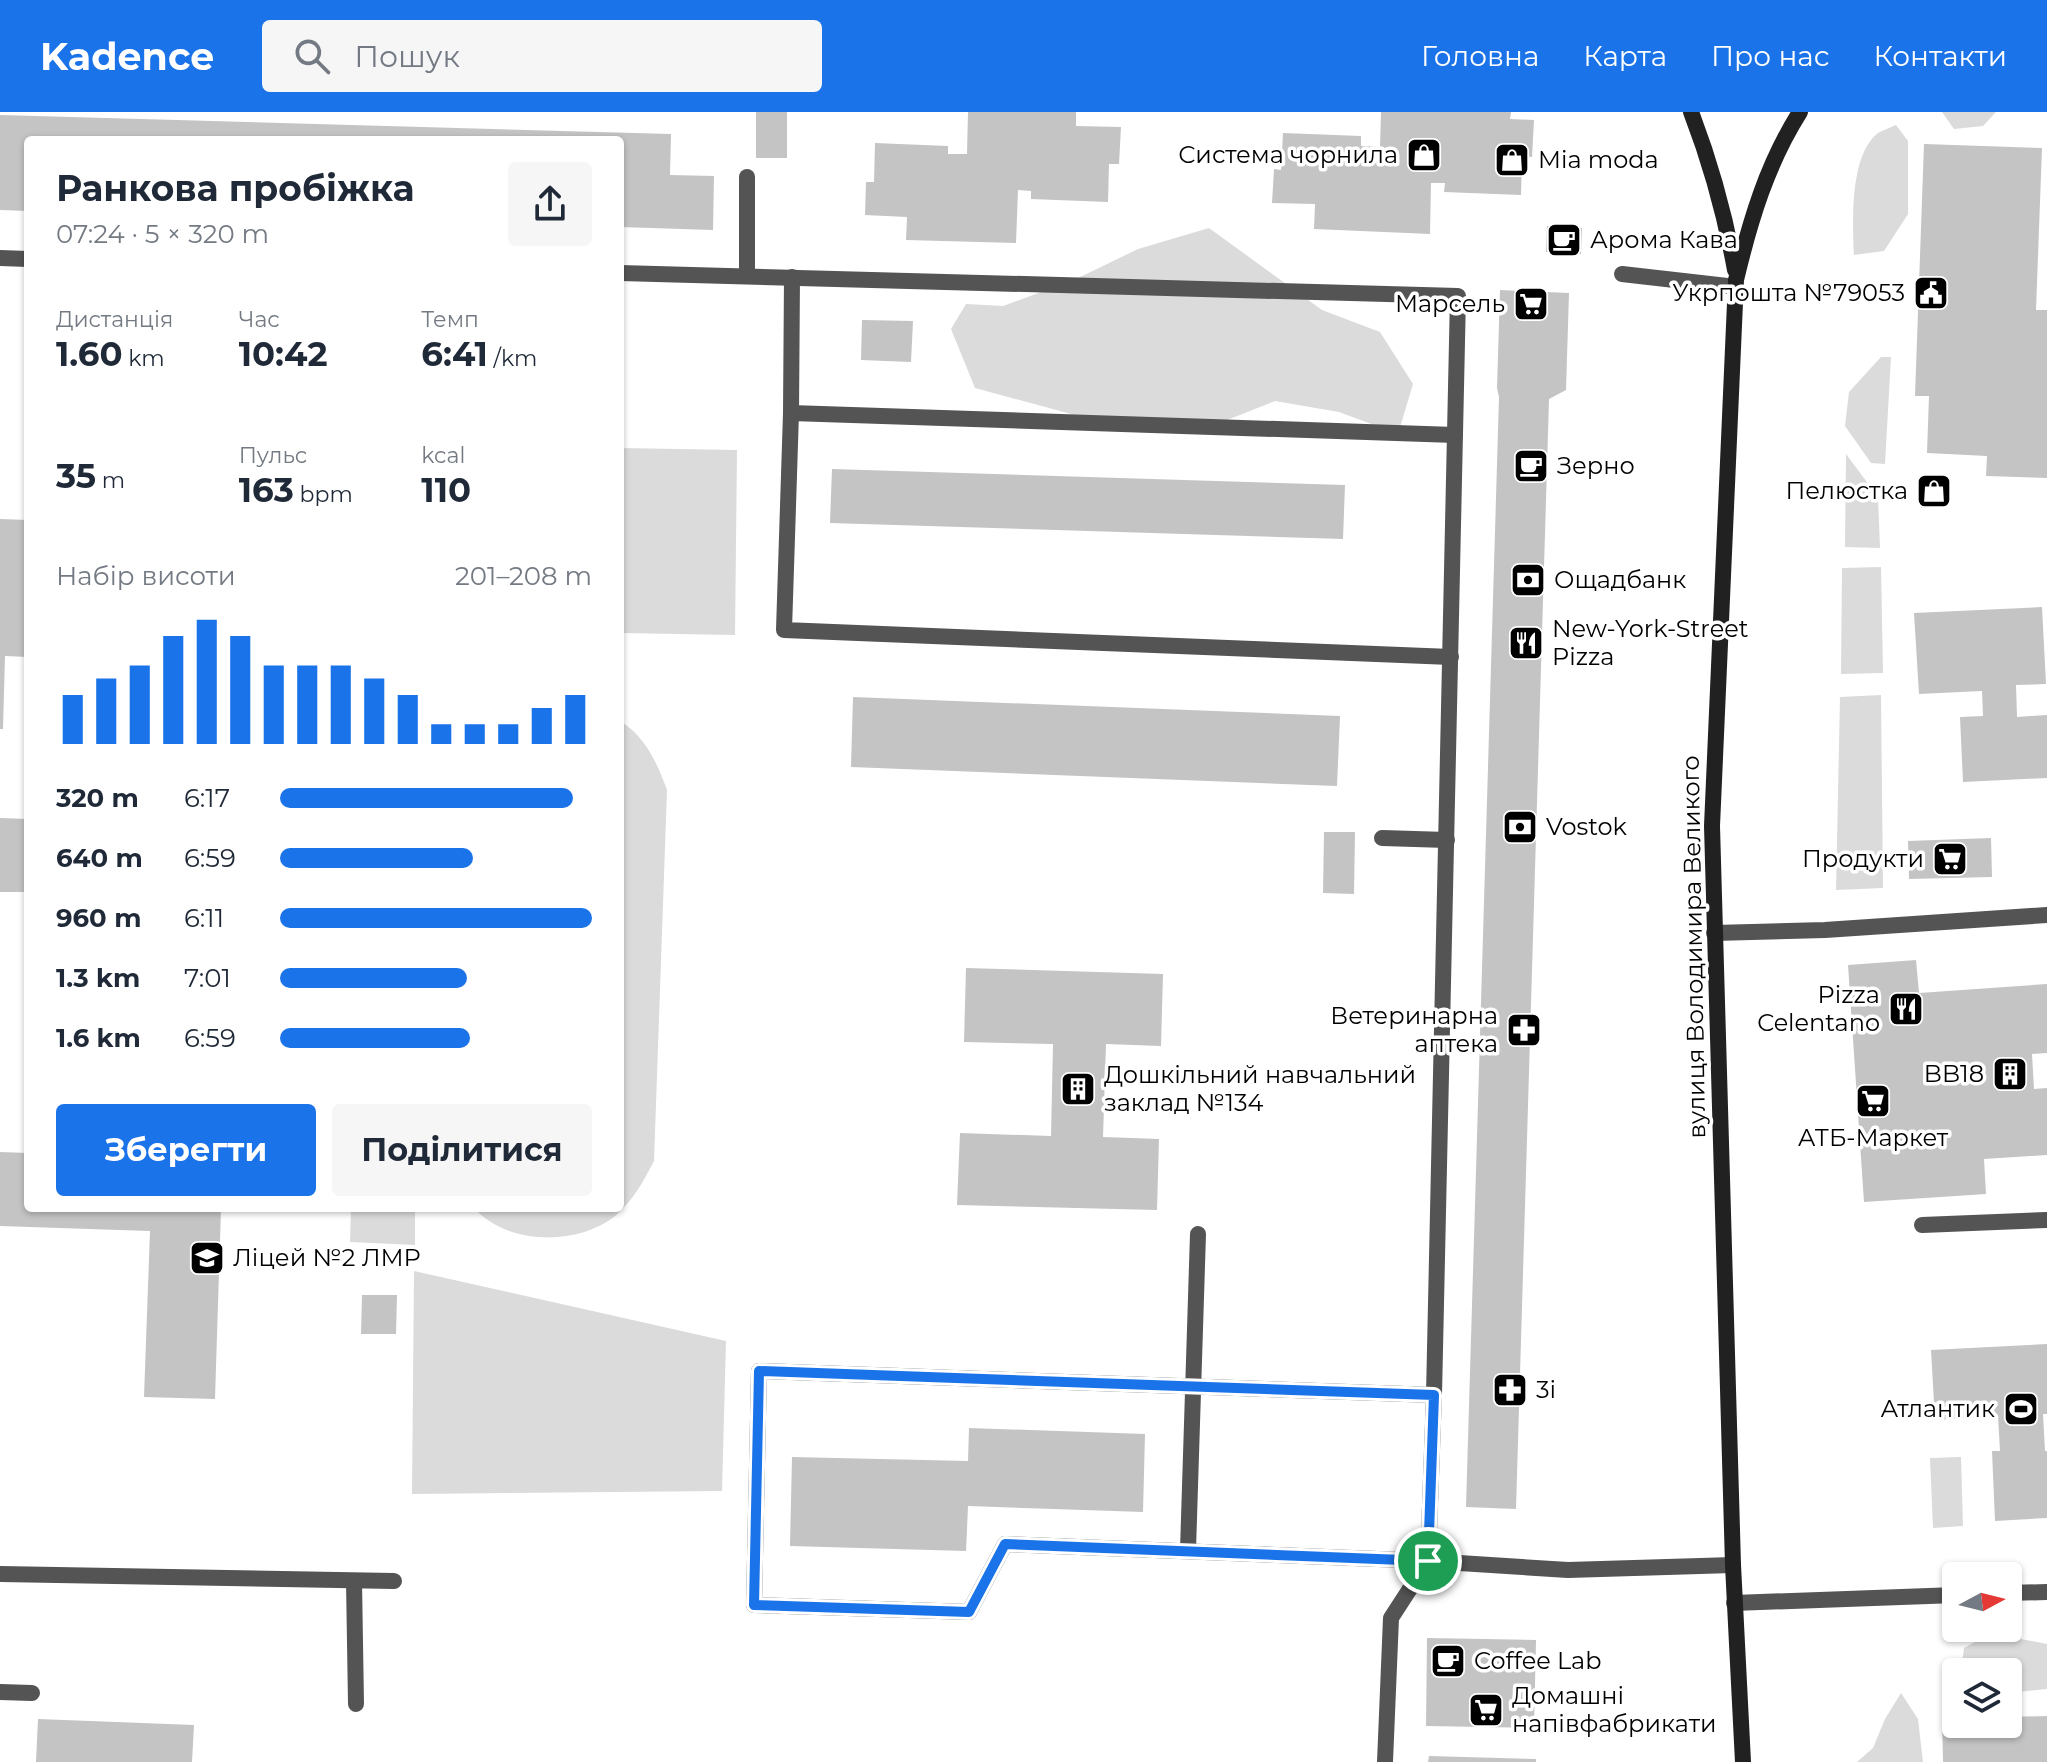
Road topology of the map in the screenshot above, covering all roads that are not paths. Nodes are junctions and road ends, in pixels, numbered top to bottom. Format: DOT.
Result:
graph roads {
  1 [pos="1691,112"];
  2 [pos="1800,112"];
  3 [pos="747,177"];
  4 [pos="0,258"];
  5 [pos="24,259"];
  6 [pos="624,273"];
  7 [pos="1622,274"];
  8 [pos="747,276"];
  9 [pos="792,277"];
  10 [pos="1736,283"];
  11 [pos="791,413"];
  12 [pos="1455,435"];
  13 [pos="1451,657"];
  14 [pos="1382,838"];
  15 [pos="1447,840"];
  16 [pos="2047,915"];
  17 [pos="1714,933"];
  18 [pos="2047,1220"];
  19 [pos="1922,1225"];
  20 [pos="1198,1234"];
  21 [pos="1193,1387"];
  22 [pos="1434,1395"];
  23 [pos="1188,1550"];
  24 [pos="1428,1561"];
  25 [pos="1733,1565"];
  26 [pos="0,1574"];
  27 [pos="354,1581"];
  28 [pos="394,1581"];
  29 [pos="2047,1592"];
  30 [pos="2022,1593"];
  31 [pos="1942,1596"];
  32 [pos="1734,1603"];
  33 [pos="0,1692"];
  34 [pos="32,1693"];
  35 [pos="356,1704"];
  36 [pos="1385,1762"];
  37 [pos="1743,1762"];
  1 -- 10 [label="main road, вулиця Володимира Великого"];
  2 -- 10 [label="main road, вулиця Володимира Великого"];
  3 -- 8 [label="lane"];
  4 -- 5 [label="lane"];
  6 -- 8 [label="lane"];
  7 -- 10 [label="lane"];
  8 -- 9 [label="lane"];
  9 -- 11 [label="lane"];
  9 -- 12 [label="lane"];
  10 -- 17 [label="main road, вулиця Володимира Великого"];
  11 -- 12 [label="lane"];
  11 -- 13 [label="lane"];
  12 -- 13 [label="lane"];
  13 -- 15 [label="lane"];
  14 -- 15 [label="lane"];
  15 -- 22 [label="lane"];
  16 -- 17 [label="lane"];
  17 -- 25 [label="main road, вулиця Володимира Великого"];
  18 -- 19 [label="lane"];
  20 -- 21 [label="lane"];
  21 -- 22 [label="lane"];
  21 -- 23 [label="lane"];
  21 -- 23 [label="lane"];
  22 -- 24 [label="lane"];
  23 -- 24 [label="lane"];
  24 -- 25 [label="lane"];
  24 -- 36 [label="lane"];
  25 -- 32 [label="main road, вулиця Володимира Великого"];
  26 -- 27 [label="lane"];
  27 -- 28 [label="lane"];
  27 -- 35 [label="lane"];
  29 -- 30 [label="lane"];
  31 -- 32 [label="lane"];
  32 -- 37 [label="main road, вулиця Володимира Великого"];
  33 -- 34 [label="lane"];
}
